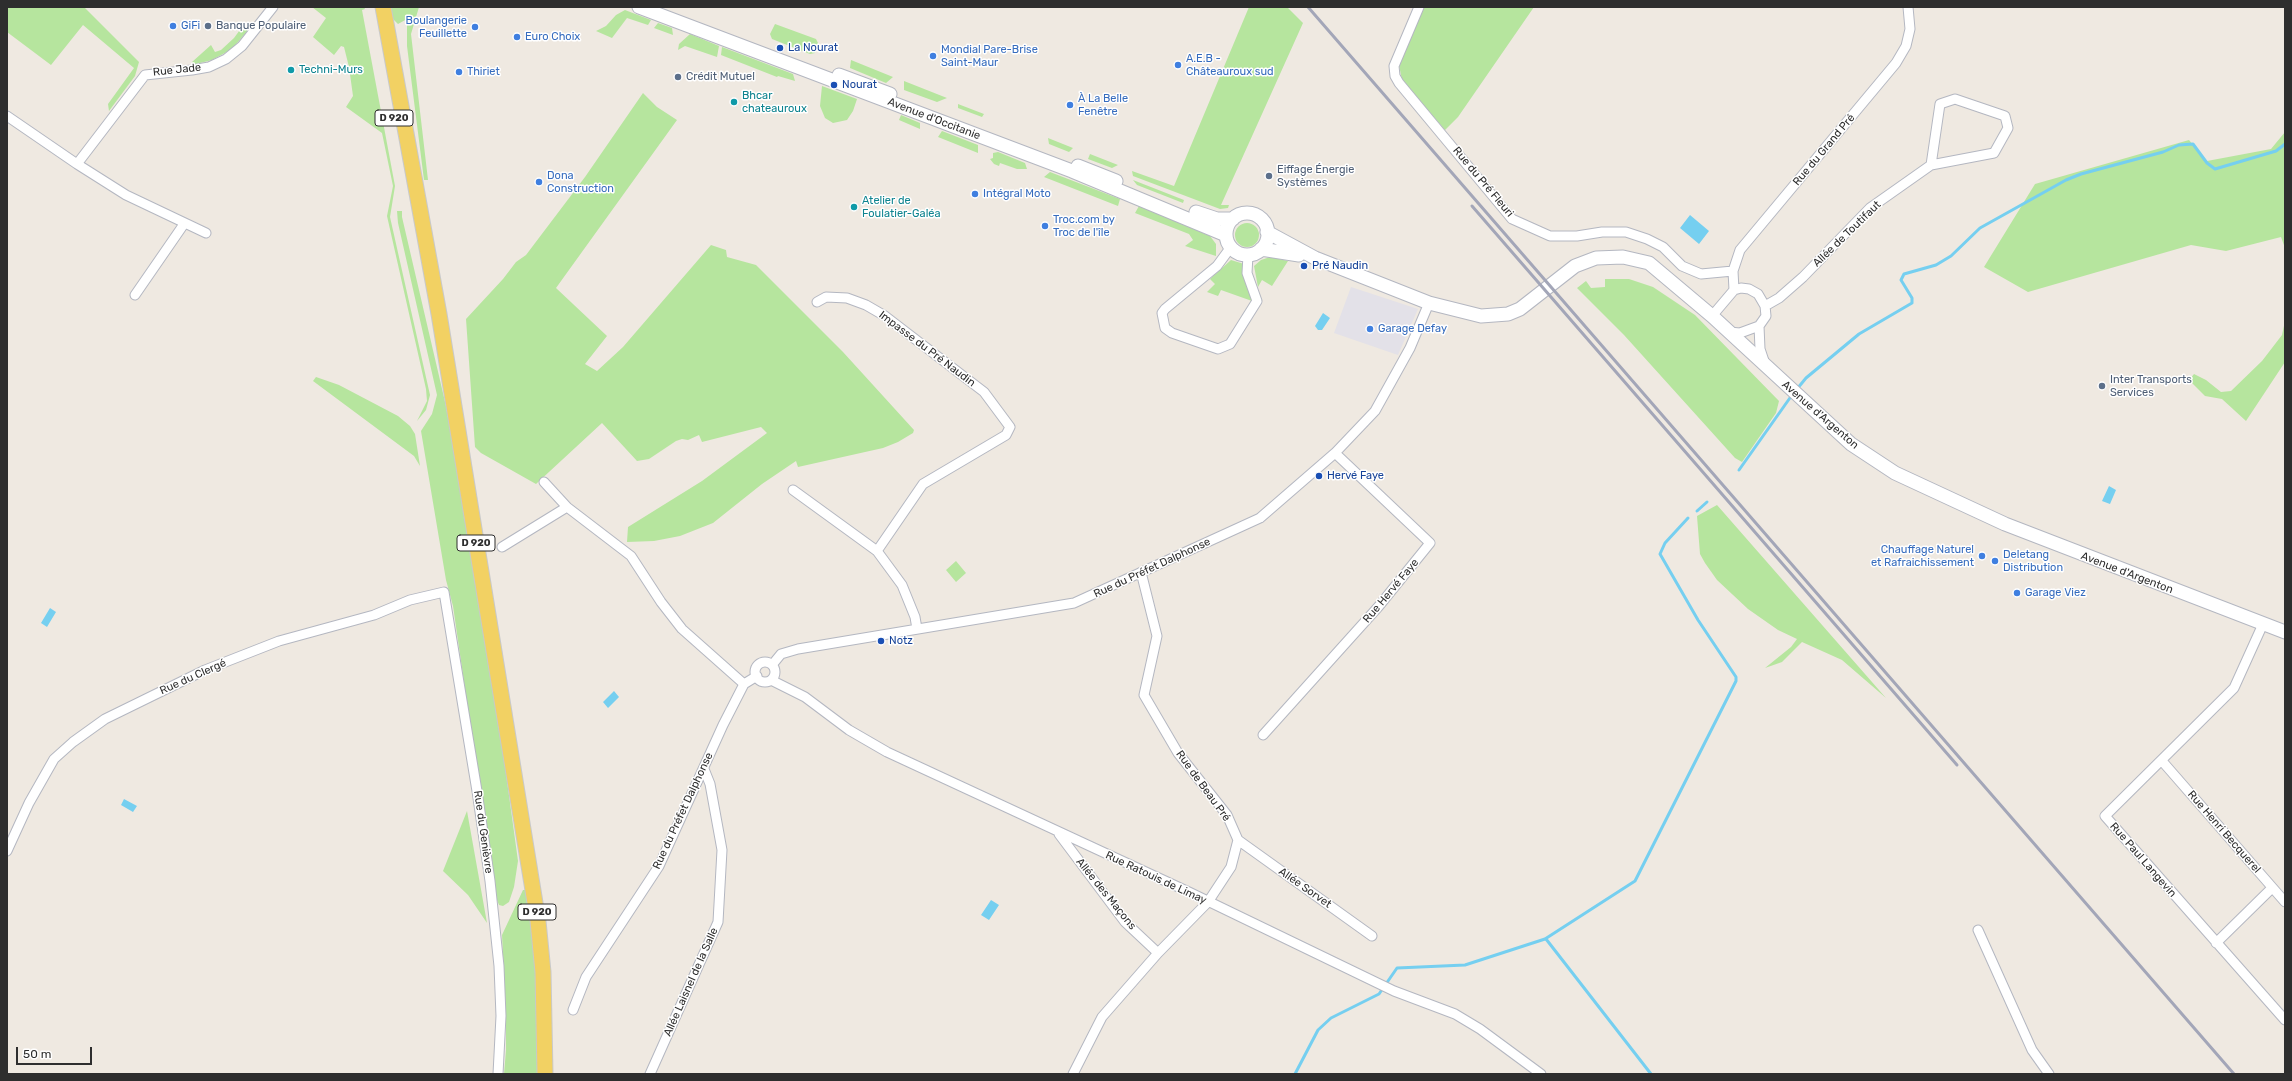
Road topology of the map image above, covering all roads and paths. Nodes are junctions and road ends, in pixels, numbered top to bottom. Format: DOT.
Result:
graph roads {
  1 [pos="273,7"];
  2 [pos="373,7"];
  3 [pos="383,7"];
  4 [pos="639,7"];
  5 [pos="659,7"];
  6 [pos="1419,7"];
  7 [pos="1908,7"];
  8 [pos="7,116"];
  9 [pos="77,164"];
  10 [pos="1931,165"];
  11 [pos="1233,219"];
  12 [pos="184,224"];
  13 [pos="1267,232"];
  14 [pos="206,233"];
  15 [pos="1226,235"];
  16 [pos="1231,247"];
  17 [pos="1261,249"];
  18 [pos="1248,254"];
  19 [pos="1315,258"];
  20 [pos="1732,271"];
  21 [pos="1734,290"];
  22 [pos="135,295"];
  23 [pos="817,302"];
  24 [pos="1429,303"];
  25 [pos="1765,306"];
  26 [pos="1712,316"];
  27 [pos="1760,326"];
  28 [pos="1729,332"];
  29 [pos="441,335"];
  30 [pos="1766,368"];
  31 [pos="1335,453"];
  32 [pos="544,482"];
  33 [pos="793,490"];
  34 [pos="567,507"];
  35 [pos="502,547"];
  36 [pos="877,551"];
  37 [pos="1141,572"];
  38 [pos="444,592"];
  39 [pos="2263,624"];
  40 [pos="917,629"];
  41 [pos="2285,632"];
  42 [pos="772,665"];
  43 [pos="756,676"];
  44 [pos="771,680"];
  45 [pos="744,684"];
  46 [pos="1263,735"];
  47 [pos="2162,761"];
  48 [pos="704,769"];
  49 [pos="1058,832"];
  50 [pos="1238,840"];
  51 [pos="7,851"];
  52 [pos="2272,888"];
  53 [pos="1208,902"];
  54 [pos="2285,902"];
  55 [pos="1978,930"];
  56 [pos="1372,936"];
  57 [pos="2216,943"];
  58 [pos="1158,953"];
  59 [pos="573,1010"];
  60 [pos="2285,1020"];
  61 [pos="498,1074"];
  62 [pos="545,1074"];
  63 [pos="650,1074"];
  64 [pos="1073,1074"];
  65 [pos="1541,1074"];
  66 [pos="2049,1074"];
  1 -- 9 [label="street, Rue Jade"];
  2 -- 29 [label="main road, D 920"];
  3 -- 29 [label="main road, D 920"];
  4 -- 15 [label="main road, Avenue d'Occitanie"];
  5 -- 11 [label="main road, Avenue d'Occitanie"];
  6 -- 20 [label="street, Rue du Pré Fleuri"];
  7 -- 20 [label="street, Rue du Grand Pré"];
  8 -- 9 [label="street"];
  9 -- 12 [label="street"];
  10 -- 10 [label="street, Allée de Toutifaut"];
  10 -- 25 [label="street, Allée de Toutifaut"];
  11 -- 13 [label="main road, Avenue d'Occitanie"];
  11 -- 15 [label="main road"];
  12 -- 14 [label="street"];
  12 -- 22 [label="street"];
  13 -- 17 [label="main road"];
  13 -- 19 [label="main road, Avenue d'Occitanie"];
  15 -- 16 [label="main road"];
  16 -- 18 [label="main road"];
  16 -- 18 [label="street"];
  17 -- 18 [label="main road"];
  17 -- 19 [label="main road, Avenue d'Occitanie"];
  19 -- 24 [label="main road, Avenue d'Occitanie"];
  20 -- 21 [label="street, Rue du Grand Pré"];
  21 -- 25 [label="street"];
  21 -- 26 [label="street"];
  23 -- 36 [label="street, Impasse du Pré Naudin"];
  24 -- 26 [label="main road, Avenue d'Argenton"];
  24 -- 31 [label="street, Rue du Préfet Dalphonse"];
  25 -- 27 [label="street"];
  26 -- 28 [label="main road, Avenue d'Argenton"];
  27 -- 28 [label="street"];
  27 -- 30 [label="street"];
  28 -- 30 [label="main road, Avenue d'Argenton"];
  29 -- 62 [label="main road, D 920"];
  30 -- 39 [label="main road, Avenue d'Argenton"];
  31 -- 37 [label="street, Rue du Préfet Dalphonse"];
  31 -- 46 [label="street, Rue Hervé Faye"];
  32 -- 34 [label="street"];
  33 -- 36 [label="street"];
  34 -- 35 [label="street"];
  34 -- 45 [label="street"];
  36 -- 40 [label="street"];
  37 -- 40 [label="street, Rue du Préfet Dalphonse"];
  37 -- 50 [label="street, Rue de Beau Pré"];
  38 -- 51 [label="street, Rue du Clergé"];
  38 -- 61 [label="street, Rue du Genièvre"];
  39 -- 41 [label="main road, Avenue d'Argenton"];
  39 -- 47 [label="street, Rue Paul Langevin"];
  40 -- 42 [label="street, Rue du Préfet Dalphonse"];
  42 -- 43 [label="street"];
  42 -- 44 [label="street"];
  43 -- 44 [label="street"];
  43 -- 45 [label="street"];
  44 -- 49 [label="street, Rue Ratouis de Limay"];
  45 -- 48 [label="street, Rue du Préfet Dalphonse"];
  47 -- 52 [label="street, Rue Henri Becquerel"];
  47 -- 57 [label="street, Rue Paul Langevin"];
  48 -- 59 [label="street, Rue du Préfet Dalphonse"];
  48 -- 63 [label="street, Allée Laisnel de la Salle"];
  49 -- 53 [label="street, Rue Ratouis de Limay"];
  49 -- 58 [label="street, Allée des Maçons"];
  50 -- 53 [label="street"];
  50 -- 56 [label="street, Allée Sorvet"];
  52 -- 54 [label="street, Rue Henri Becquerel"];
  52 -- 57 [label="street"];
  53 -- 58 [label="street"];
  53 -- 65 [label="street, Rue Ratouis de Limay"];
  55 -- 66 [label="street"];
  57 -- 60 [label="street, Rue Paul Langevin"];
  58 -- 64 [label="street"];
}
